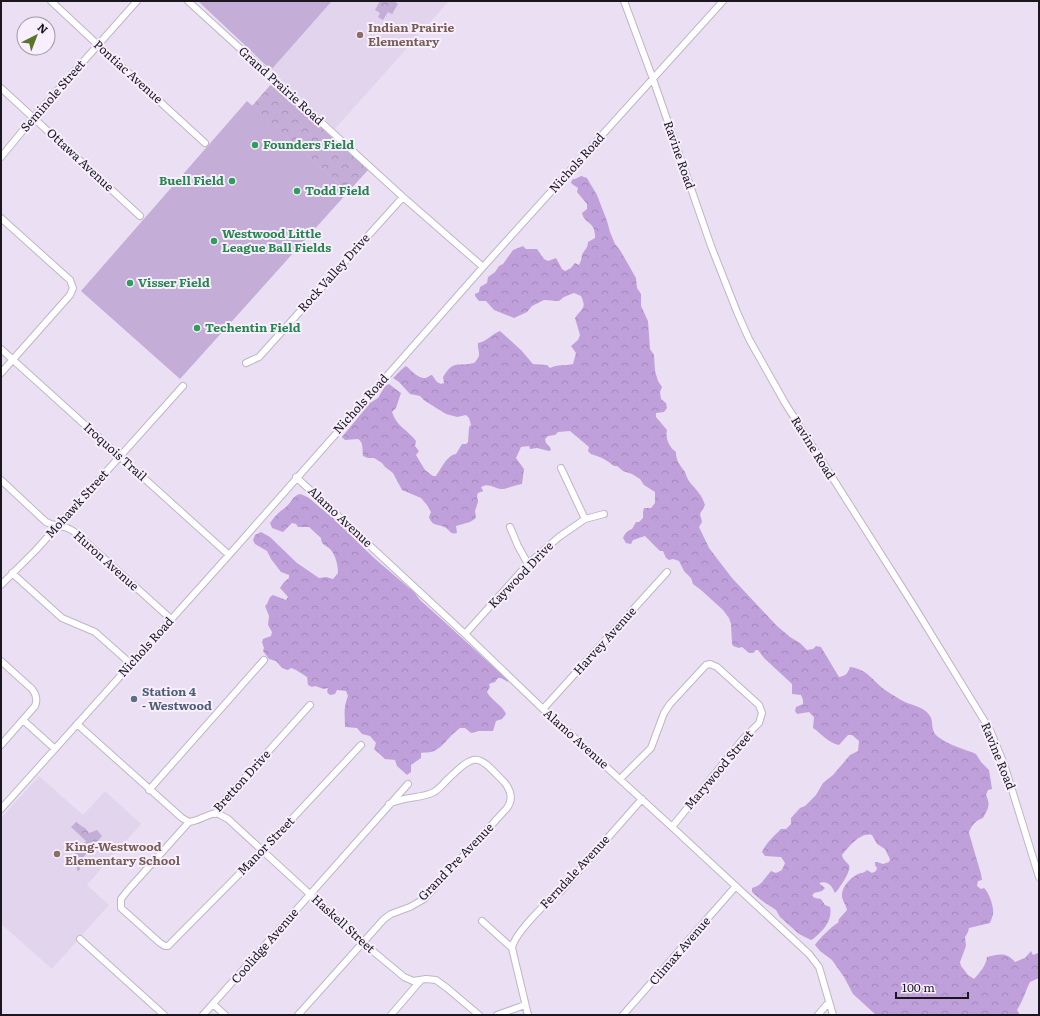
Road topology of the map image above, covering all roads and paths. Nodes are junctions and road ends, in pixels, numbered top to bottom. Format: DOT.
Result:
graph roads {
  1 [pos="51,1"];
  2 [pos="138,1"];
  3 [pos="188,1"];
  4 [pos="624,1"];
  5 [pos="723,1"];
  6 [pos="98,45"];
  7 [pos="653,79"];
  8 [pos="1,88"];
  9 [pos="34,117"];
  10 [pos="205,143"];
  11 [pos="1,157"];
  12 [pos="403,197"];
  13 [pos="140,216"];
  14 [pos="1,218"];
  15 [pos="483,267"];
  16 [pos="1,349"];
  17 [pos="13,360"];
  18 [pos="246,363"];
  19 [pos="1,373"];
  20 [pos="183,386"];
  21 [pos="120,457"];
  22 [pos="561,468"];
  23 [pos="296,477"];
  24 [pos="1,480"];
  25 [pos="604,514"];
  26 [pos="585,520"];
  27 [pos="57,525"];
  28 [pos="510,527"];
  29 [pos="229,555"];
  30 [pos="528,564"];
  31 [pos="667,572"];
  32 [pos="12,573"];
  33 [pos="1,585"];
  34 [pos="171,619"];
  35 [pos="465,634"];
  36 [pos="264,660"];
  37 [pos="1,661"];
  38 [pos="131,664"];
  39 [pos="310,704"];
  40 [pos="543,709"];
  41 [pos="23,720"];
  42 [pos="77,724"];
  43 [pos="1,745"];
  44 [pos="361,745"];
  45 [pos="55,749"];
  46 [pos="620,779"];
  47 [pos="408,784"];
  48 [pos="149,790"];
  49 [pos="642,799"];
  50 [pos="389,804"];
  51 [pos="1,809"];
  52 [pos="215,814"];
  53 [pos="189,822"];
  54 [pos="672,826"];
  55 [pos="262,851"];
  56 [pos="1039,877"];
  57 [pos="736,886"];
  58 [pos="310,894"];
  59 [pos="482,922"];
  60 [pos="80,939"];
  61 [pos="362,942"];
  62 [pos="512,948"];
  63 [pos="421,980"];
  64 [pos="829,1002"];
  65 [pos="213,1004"];
  66 [pos="525,1005"];
  67 [pos="164,1015"];
  68 [pos="203,1015"];
  69 [pos="225,1015"];
  70 [pos="298,1015"];
  71 [pos="391,1015"];
  72 [pos="479,1015"];
  73 [pos="497,1015"];
  74 [pos="528,1015"];
  75 [pos="623,1015"];
  76 [pos="818,1015"];
  77 [pos="833,1015"];
  1 -- 6 [label="street, Pontiac Avenue"];
  2 -- 6 [label="street, Seminole Street"];
  3 -- 12 [label="street, Grand Prairie Road"];
  4 -- 7 [label="street, Ravine Road"];
  5 -- 7 [label="street, Nichols Road"];
  6 -- 9 [label="street, Seminole Street"];
  6 -- 10 [label="street, Pontiac Avenue"];
  7 -- 15 [label="street, Nichols Road"];
  7 -- 56 [label="street, Ravine Road"];
  8 -- 9 [label="street, Ottawa Avenue"];
  9 -- 11 [label="street, Seminole Street"];
  9 -- 13 [label="street, Ottawa Avenue"];
  12 -- 15 [label="street, Grand Prairie Road"];
  12 -- 18 [label="street, Rock Valley Drive"];
  14 -- 17 [label="street"];
  15 -- 23 [label="street, Nichols Road"];
  16 -- 17 [label="street, Iroquois Trail"];
  17 -- 19 [label="street"];
  17 -- 21 [label="street, Iroquois Trail"];
  20 -- 21 [label="street, Mohawk Street"];
  21 -- 27 [label="street, Mohawk Street"];
  21 -- 29 [label="street, Iroquois Trail"];
  22 -- 26 [label="street"];
  23 -- 29 [label="street, Nichols Road"];
  23 -- 35 [label="street, Alamo Avenue"];
  24 -- 27 [label="street, Huron Avenue"];
  25 -- 26 [label="street, Kaywood Drive"];
  26 -- 30 [label="street, Kaywood Drive"];
  27 -- 32 [label="street, Mohawk Street"];
  27 -- 34 [label="street, Huron Avenue"];
  28 -- 30 [label="street"];
  29 -- 34 [label="street, Nichols Road"];
  30 -- 35 [label="street, Kaywood Drive"];
  31 -- 40 [label="street, Harvey Avenue"];
  32 -- 33 [label="street, Mohawk Street"];
  32 -- 38 [label="street"];
  34 -- 38 [label="street, Nichols Road"];
  35 -- 40 [label="street, Alamo Avenue"];
  36 -- 48 [label="street"];
  37 -- 41 [label="street"];
  38 -- 42 [label="street, Nichols Road"];
  39 -- 52 [label="street, Bretton Drive"];
  40 -- 46 [label="street, Alamo Avenue"];
  41 -- 43 [label="street"];
  41 -- 45 [label="street"];
  42 -- 45 [label="street, Nichols Road"];
  42 -- 48 [label="street"];
  44 -- 55 [label="street, Manor Street"];
  45 -- 51 [label="street, Nichols Road"];
  46 -- 49 [label="street, Alamo Avenue"];
  46 -- 54 [label="street, Marywood Street"];
  47 -- 50 [label="street, Coolidge Avenue"];
  48 -- 53 [label="street"];
  49 -- 54 [label="street, Alamo Avenue"];
  49 -- 62 [label="street, Ferndale Avenue"];
  50 -- 58 [label="street, Coolidge Avenue"];
  50 -- 61 [label="street, Grand Pre Avenue"];
  52 -- 53 [label="street, Bretton Drive"];
  52 -- 55 [label="street, Haskell Street"];
  53 -- 55 [label="street, Manor Street"];
  54 -- 57 [label="street, Alamo Avenue"];
  55 -- 58 [label="street, Haskell Street"];
  57 -- 64 [label="street, Alamo Avenue"];
  57 -- 75 [label="street, Climax Avenue"];
  58 -- 61 [label="street, Haskell Street"];
  58 -- 65 [label="street, Coolidge Avenue"];
  59 -- 62 [label="street"];
  60 -- 67 [label="street"];
  61 -- 63 [label="street, Haskell Street"];
  61 -- 70 [label="street, Grand Pre Avenue"];
  62 -- 66 [label="street"];
  63 -- 71 [label="street"];
  63 -- 72 [label="street, Haskell Street"];
  64 -- 76 [label="street"];
  64 -- 77 [label="street, Alamo Avenue"];
  65 -- 68 [label="street, Coolidge Avenue"];
  65 -- 69 [label="street"];
  66 -- 73 [label="street"];
  66 -- 74 [label="street"];
}
